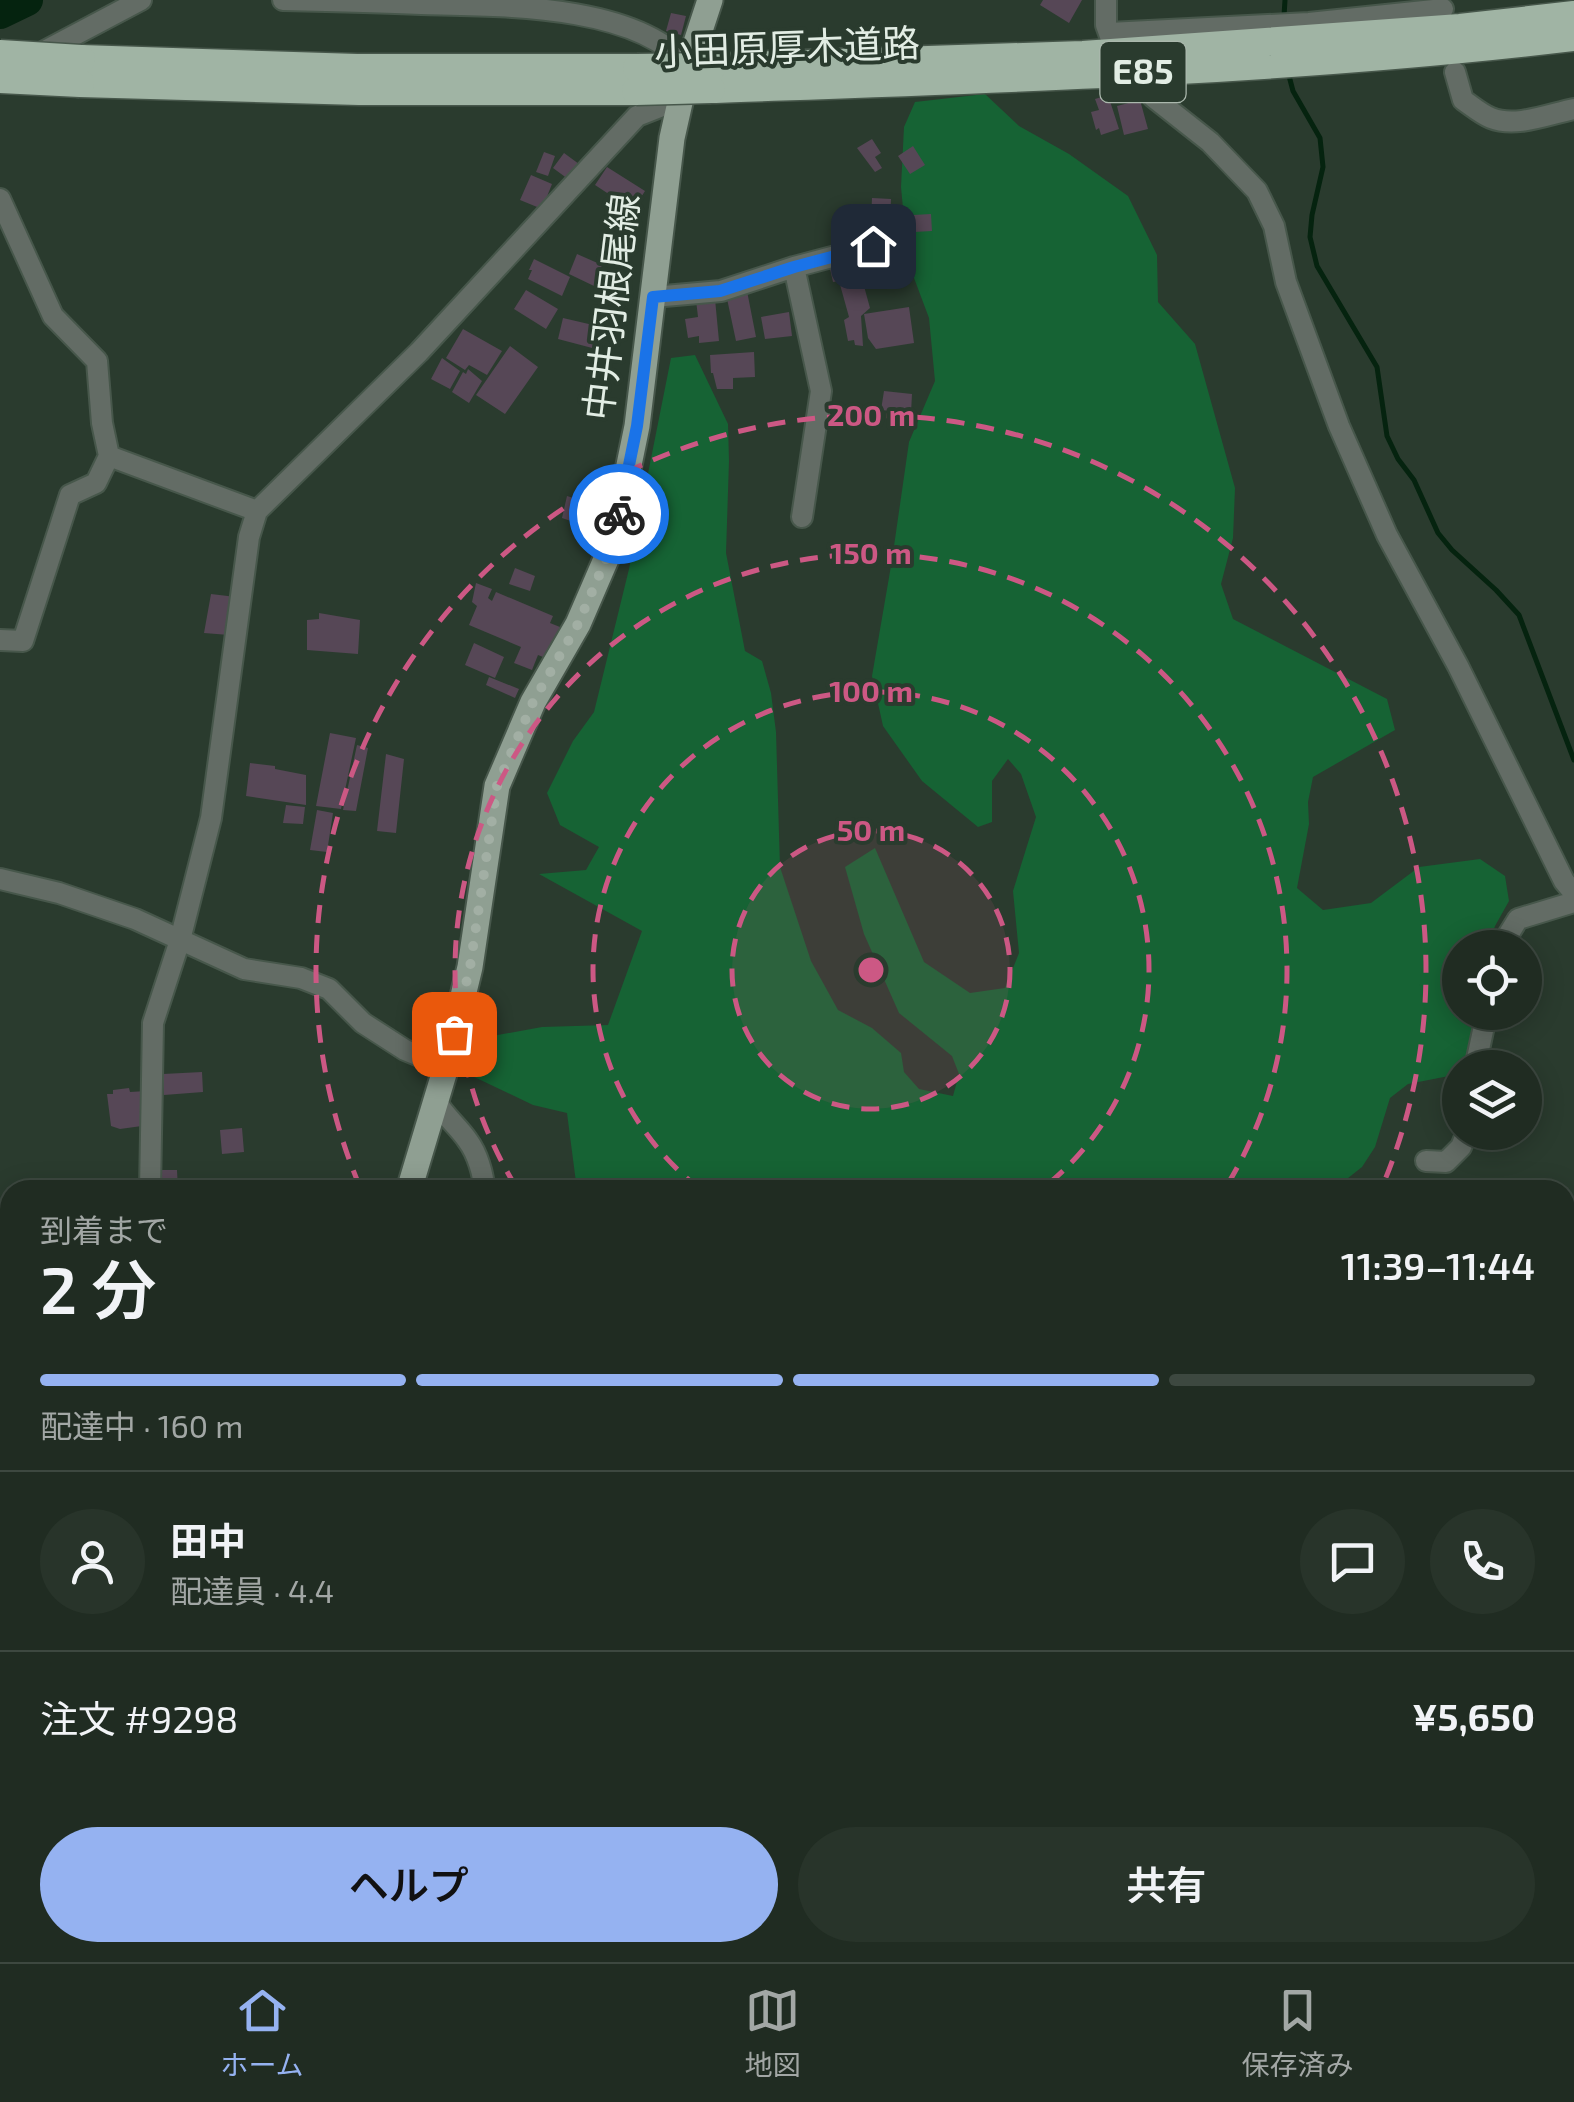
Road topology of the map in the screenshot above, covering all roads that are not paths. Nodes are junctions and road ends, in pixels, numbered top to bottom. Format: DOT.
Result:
graph roads {
  1 [pos="141,0"];
  2 [pos="283,0"];
  3 [pos="710,0"];
  4 [pos="1106,0"];
  5 [pos="511,3"];
  6 [pos="1443,8"];
  7 [pos="1574,15"];
  8 [pos="1574,37"];
  9 [pos="0,54"];
  10 [pos="80,71"];
  11 [pos="1455,72"];
  12 [pos="704,74"];
  13 [pos="0,81"];
  14 [pos="1153,97"];
  15 [pos="680,99"];
  16 [pos="1574,109"];
  17 [pos="0,199"];
  18 [pos="873,246"];
  19 [pos="794,267"];
  20 [pos="653,297"];
  21 [pos="109,456"];
  22 [pos="258,511"];
  23 [pos="802,516"];
  24 [pos="0,640"];
  25 [pos="0,879"];
  26 [pos="1574,893"];
  27 [pos="1574,902"];
  28 [pos="1512,930"];
  29 [pos="180,940"];
  30 [pos="446,1067"];
  31 [pos="436,1101"];
  32 [pos="1457,1150"];
  33 [pos="1426,1161"];
  34 [pos="150,1180"];
  35 [pos="412,1180"];
  36 [pos="484,1180"];
  1 -- 13 [label="street"];
  2 -- 5 [label="street"];
  3 -- 12 [label="main road, 中井羽根尾線"];
  4 -- 6 [label="street"];
  5 -- 12 [label="street"];
  7 -- 12 [label="highway, 小田原厚木道路 / E85"];
  8 -- 12 [label="highway, 小田原厚木道路 / E85"];
  9 -- 10 [label="highway, 小田原厚木道路 / E85, bridge"];
  10 -- 12 [label="highway, 小田原厚木道路 / E85, bridge"];
  10 -- 13 [label="highway, 小田原厚木道路 / E85, bridge"];
  11 -- 16 [label="street"];
  12 -- 15 [label="main road, 中井羽根尾線"];
  14 -- 26 [label="street"];
  15 -- 20 [label="main road, 中井羽根尾線"];
  15 -- 22 [label="street"];
  17 -- 21 [label="street"];
  18 -- 19 [label="street"];
  19 -- 20 [label="street"];
  19 -- 23 [label="street"];
  20 -- 30 [label="main road, 中井羽根尾線"];
  21 -- 22 [label="street"];
  21 -- 24 [label="street"];
  22 -- 29 [label="street"];
  25 -- 29 [label="street"];
  27 -- 28 [label="street"];
  29 -- 30 [label="street"];
  29 -- 34 [label="street"];
  30 -- 31 [label="main road, 中井羽根尾線"];
  31 -- 35 [label="main road, 中井羽根尾線"];
  31 -- 36 [label="street"];
  32 -- 33 [label="street"];
}
